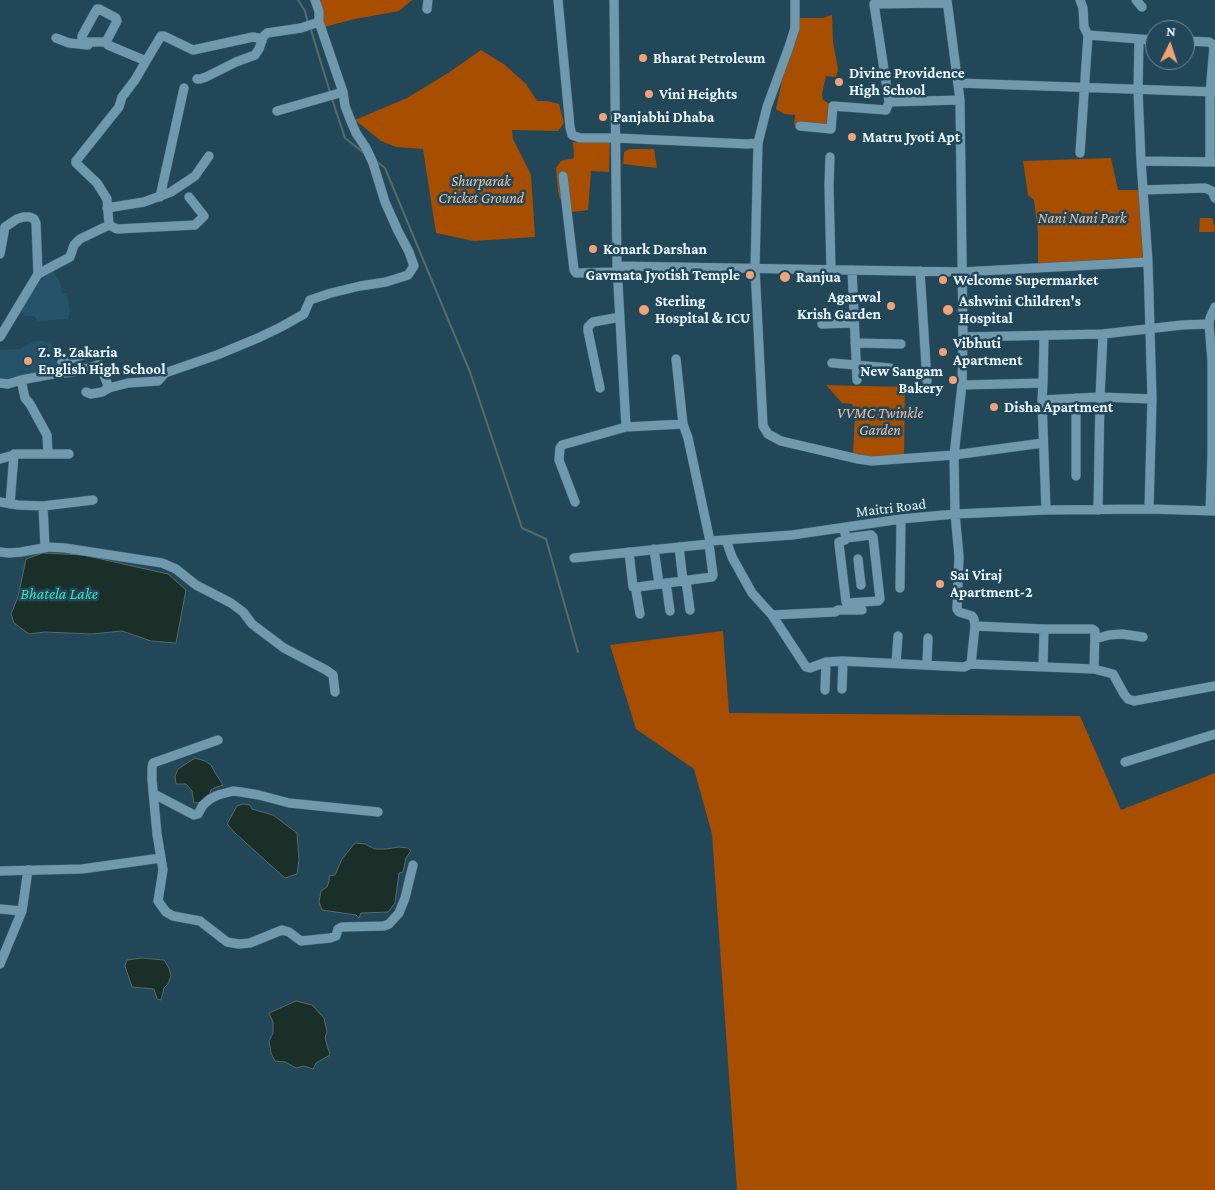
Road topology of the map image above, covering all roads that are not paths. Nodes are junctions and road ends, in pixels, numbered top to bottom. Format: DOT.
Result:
graph roads {
  1 [pos="315,0"];
  2 [pos="558,0"];
  3 [pos="614,0"];
  4 [pos="795,0"];
  5 [pos="1080,0"];
  6 [pos="947,1"];
  7 [pos="318,23"];
  8 [pos="103,27"];
  9 [pos="111,32"];
  10 [pos="1088,35"];
  11 [pos="56,38"];
  12 [pos="1139,40"];
  13 [pos="1145,40"];
  14 [pos="262,41"];
  15 [pos="1195,41"];
  16 [pos="107,43"];
  17 [pos="146,60"];
  18 [pos="197,79"];
  19 [pos="958,83"];
  20 [pos="184,88"];
  21 [pos="1084,88"];
  22 [pos="1138,90"];
  23 [pos="1212,93"];
  24 [pos="335,94"];
  25 [pos="960,100"];
  26 [pos="889,102"];
  27 [pos="277,111"];
  28 [pos="800,126"];
  29 [pos="616,138"];
  30 [pos="758,143"];
  31 [pos="1080,154"];
  32 [pos="209,156"];
  33 [pos="830,157"];
  34 [pos="1141,161"];
  35 [pos="1212,162"];
  36 [pos="563,176"];
  37 [pos="1143,190"];
  38 [pos="160,197"];
  39 [pos="189,197"];
  40 [pos="1215,198"];
  41 [pos="108,208"];
  42 [pos="109,225"];
  43 [pos="2,226"];
  44 [pos="0,254"];
  45 [pos="1148,262"];
  46 [pos="754,268"];
  47 [pos="617,269"];
  48 [pos="831,270"];
  49 [pos="852,270"];
  50 [pos="920,271"];
  51 [pos="962,272"];
  52 [pos="38,274"];
  53 [pos="1215,307"];
  54 [pos="620,317"];
  55 [pos="854,323"];
  56 [pos="822,324"];
  57 [pos="1209,324"];
  58 [pos="1150,329"];
  59 [pos="1103,334"];
  60 [pos="0,336"];
  61 [pos="1044,336"];
  62 [pos="963,337"];
  63 [pos="855,343"];
  64 [pos="901,344"];
  65 [pos="89,353"];
  66 [pos="676,358"];
  67 [pos="832,363"];
  68 [pos="856,365"];
  69 [pos="890,368"];
  70 [pos="66,372"];
  71 [pos="21,380"];
  72 [pos="857,380"];
  73 [pos="927,380"];
  74 [pos="0,383"];
  75 [pos="1043,383"];
  76 [pos="962,385"];
  77 [pos="109,388"];
  78 [pos="600,388"];
  79 [pos="86,392"];
  80 [pos="1100,397"];
  81 [pos="1076,398"];
  82 [pos="1152,399"];
  83 [pos="1042,400"];
  84 [pos="683,424"];
  85 [pos="626,427"];
  86 [pos="1043,443"];
  87 [pos="14,454"];
  88 [pos="48,454"];
  89 [pos="69,454"];
  90 [pos="1214,454"];
  91 [pos="954,455"];
  92 [pos="0,459"];
  93 [pos="1076,476"];
  94 [pos="93,500"];
  95 [pos="0,502"];
  96 [pos="574,502"];
  97 [pos="10,504"];
  98 [pos="43,506"];
  99 [pos="1046,510"];
  100 [pos="1098,510"];
  101 [pos="1149,510"];
  102 [pos="1213,511"];
  103 [pos="955,514"];
  104 [pos="901,519"];
  105 [pos="844,528"];
  106 [pos="846,538"];
  107 [pos="726,540"];
  108 [pos="709,542"];
  109 [pos="45,547"];
  110 [pos="679,547"];
  111 [pos="654,549"];
  112 [pos="0,552"];
  113 [pos="629,552"];
  114 [pos="574,558"];
  115 [pos="858,559"];
  116 [pos="876,568"];
  117 [pos="859,570"];
  118 [pos="684,581"];
  119 [pos="663,584"];
  120 [pos="861,585"];
  121 [pos="900,588"];
  122 [pos="637,589"];
  123 [pos="690,610"];
  124 [pos="862,610"];
  125 [pos="670,611"];
  126 [pos="640,614"];
  127 [pos="772,615"];
  128 [pos="975,626"];
  129 [pos="1044,629"];
  130 [pos="898,636"];
  131 [pos="1143,637"];
  132 [pos="928,638"];
  133 [pos="1095,639"];
  134 [pos="843,661"];
  135 [pos="826,662"];
  136 [pos="896,663"];
  137 [pos="927,664"];
  138 [pos="971,664"];
  139 [pos="1042,667"];
  140 [pos="1094,669"];
  141 [pos="1215,686"];
  142 [pos="842,689"];
  143 [pos="825,690"];
  144 [pos="335,692"];
  145 [pos="1215,734"];
  146 [pos="218,740"];
  147 [pos="1125,762"];
  148 [pos="154,794"];
  149 [pos="378,812"];
  150 [pos="161,858"];
  151 [pos="413,866"];
  152 [pos="0,870"];
  153 [pos="28,870"];
  154 [pos="0,909"];
  155 [pos="22,911"];
  156 [pos="0,964"];
  1 -- 7 [label="street"];
  2 -- 29 [label="street"];
  3 -- 29 [label="street"];
  4 -- 30 [label="street"];
  5 -- 10 [label="street"];
  6 -- 19 [label="street"];
  6 -- 26 [label="street"];
  7 -- 14 [label="street"];
  7 -- 24 [label="street"];
  8 -- 9 [label="street"];
  9 -- 16 [label="street"];
  9 -- 16 [label="street"];
  10 -- 12 [label="street"];
  10 -- 21 [label="street"];
  11 -- 16 [label="street"];
  12 -- 13 [label="street"];
  12 -- 22 [label="street"];
  14 -- 17 [label="street"];
  14 -- 18 [label="street"];
  15 -- 23 [label="street"];
  16 -- 17 [label="street"];
  17 -- 41 [label="street"];
  19 -- 21 [label="street"];
  19 -- 25 [label="street"];
  20 -- 38 [label="street"];
  21 -- 22 [label="street"];
  21 -- 31 [label="street"];
  22 -- 23 [label="street"];
  22 -- 34 [label="street"];
  23 -- 35 [label="street"];
  24 -- 27 [label="street"];
  24 -- 77 [label="street"];
  25 -- 26 [label="street"];
  25 -- 51 [label="street"];
  26 -- 28 [label="street"];
  29 -- 30 [label="street"];
  29 -- 47 [label="street"];
  30 -- 46 [label="street"];
  32 -- 38 [label="street"];
  33 -- 48 [label="street"];
  34 -- 35 [label="street"];
  34 -- 37 [label="street"];
  36 -- 47 [label="street"];
  37 -- 40 [label="street"];
  37 -- 45 [label="street"];
  38 -- 41 [label="street"];
  39 -- 42 [label="street"];
  41 -- 42 [label="street"];
  42 -- 52 [label="street"];
  43 -- 44 [label="street"];
  43 -- 52 [label="street"];
  45 -- 51 [label="street"];
  45 -- 58 [label="street"];
  46 -- 47 [label="street"];
  46 -- 48 [label="street"];
  46 -- 91 [label="street"];
  47 -- 54 [label="street"];
  48 -- 49 [label="street"];
  49 -- 50 [label="street"];
  49 -- 55 [label="street"];
  50 -- 51 [label="street"];
  50 -- 73 [label="street"];
  51 -- 62 [label="street"];
  52 -- 60 [label="street"];
  53 -- 57 [label="street"];
  54 -- 78 [label="street"];
  54 -- 85 [label="street"];
  55 -- 56 [label="street"];
  55 -- 63 [label="street"];
  57 -- 58 [label="street"];
  57 -- 90 [label="street"];
  58 -- 59 [label="street"];
  58 -- 82 [label="street"];
  59 -- 61 [label="street"];
  59 -- 80 [label="street"];
  61 -- 62 [label="street"];
  61 -- 75 [label="street"];
  62 -- 76 [label="street"];
  63 -- 64 [label="street"];
  63 -- 68 [label="street"];
  65 -- 70 [label="street"];
  66 -- 84 [label="street"];
  67 -- 68 [label="street"];
  68 -- 69 [label="street"];
  68 -- 72 [label="street"];
  70 -- 71 [label="street"];
  70 -- 77 [label="street"];
  71 -- 74 [label="street"];
  71 -- 88 [label="street"];
  75 -- 76 [label="street"];
  75 -- 83 [label="street"];
  76 -- 91 [label="street"];
  77 -- 79 [label="street"];
  80 -- 81 [label="street"];
  80 -- 82 [label="street"];
  80 -- 100 [label="street"];
  81 -- 83 [label="street"];
  81 -- 93 [label="street"];
  82 -- 101 [label="street"];
  83 -- 86 [label="street"];
  84 -- 85 [label="street"];
  84 -- 108 [label="street"];
  85 -- 96 [label="street"];
  86 -- 91 [label="street"];
  86 -- 99 [label="street"];
  87 -- 88 [label="street"];
  87 -- 92 [label="street"];
  87 -- 97 [label="street"];
  88 -- 89 [label="street"];
  90 -- 102 [label="street"];
  91 -- 103 [label="street"];
  94 -- 98 [label="street"];
  95 -- 97 [label="street"];
  97 -- 98 [label="street"];
  98 -- 109 [label="street"];
  99 -- 100 [label="street, Maitri Road"];
  99 -- 103 [label="street, Maitri Road"];
  100 -- 101 [label="street, Maitri Road"];
  101 -- 102 [label="street, Maitri Road"];
  103 -- 104 [label="street, Maitri Road"];
  103 -- 128 [label="street"];
  104 -- 105 [label="street, Maitri Road"];
  104 -- 121 [label="street"];
  105 -- 106 [label="street"];
  105 -- 107 [label="street, Maitri Road"];
  106 -- 116 [label="street"];
  106 -- 116 [label="street"];
  107 -- 108 [label="street, Maitri Road"];
  107 -- 127 [label="street"];
  108 -- 110 [label="street, Maitri Road"];
  108 -- 118 [label="street"];
  109 -- 112 [label="street"];
  109 -- 144 [label="street"];
  110 -- 111 [label="street, Maitri Road"];
  110 -- 118 [label="street"];
  111 -- 113 [label="street, Maitri Road"];
  111 -- 119 [label="street"];
  113 -- 114 [label="street, Maitri Road"];
  113 -- 122 [label="street"];
  115 -- 117 [label="street"];
  116 -- 117 [label="street"];
  117 -- 120 [label="street"];
  118 -- 119 [label="street"];
  118 -- 123 [label="street"];
  119 -- 122 [label="street"];
  119 -- 125 [label="street"];
  122 -- 126 [label="street"];
  124 -- 127 [label="street"];
  127 -- 135 [label="street"];
  128 -- 129 [label="street"];
  128 -- 138 [label="street"];
  129 -- 133 [label="street"];
  129 -- 139 [label="street"];
  130 -- 136 [label="street"];
  131 -- 133 [label="street"];
  132 -- 137 [label="street"];
  133 -- 140 [label="street"];
  134 -- 135 [label="street"];
  134 -- 136 [label="street"];
  134 -- 142 [label="street"];
  135 -- 143 [label="street"];
  136 -- 137 [label="street"];
  137 -- 138 [label="street"];
  138 -- 139 [label="street"];
  139 -- 140 [label="street"];
  140 -- 141 [label="street"];
  145 -- 147 [label="street"];
  146 -- 148 [label="street"];
  148 -- 149 [label="street"];
  148 -- 150 [label="street"];
  150 -- 151 [label="street"];
  150 -- 153 [label="street"];
  152 -- 153 [label="street"];
  153 -- 155 [label="street"];
  154 -- 155 [label="street"];
  155 -- 156 [label="street"];
}
